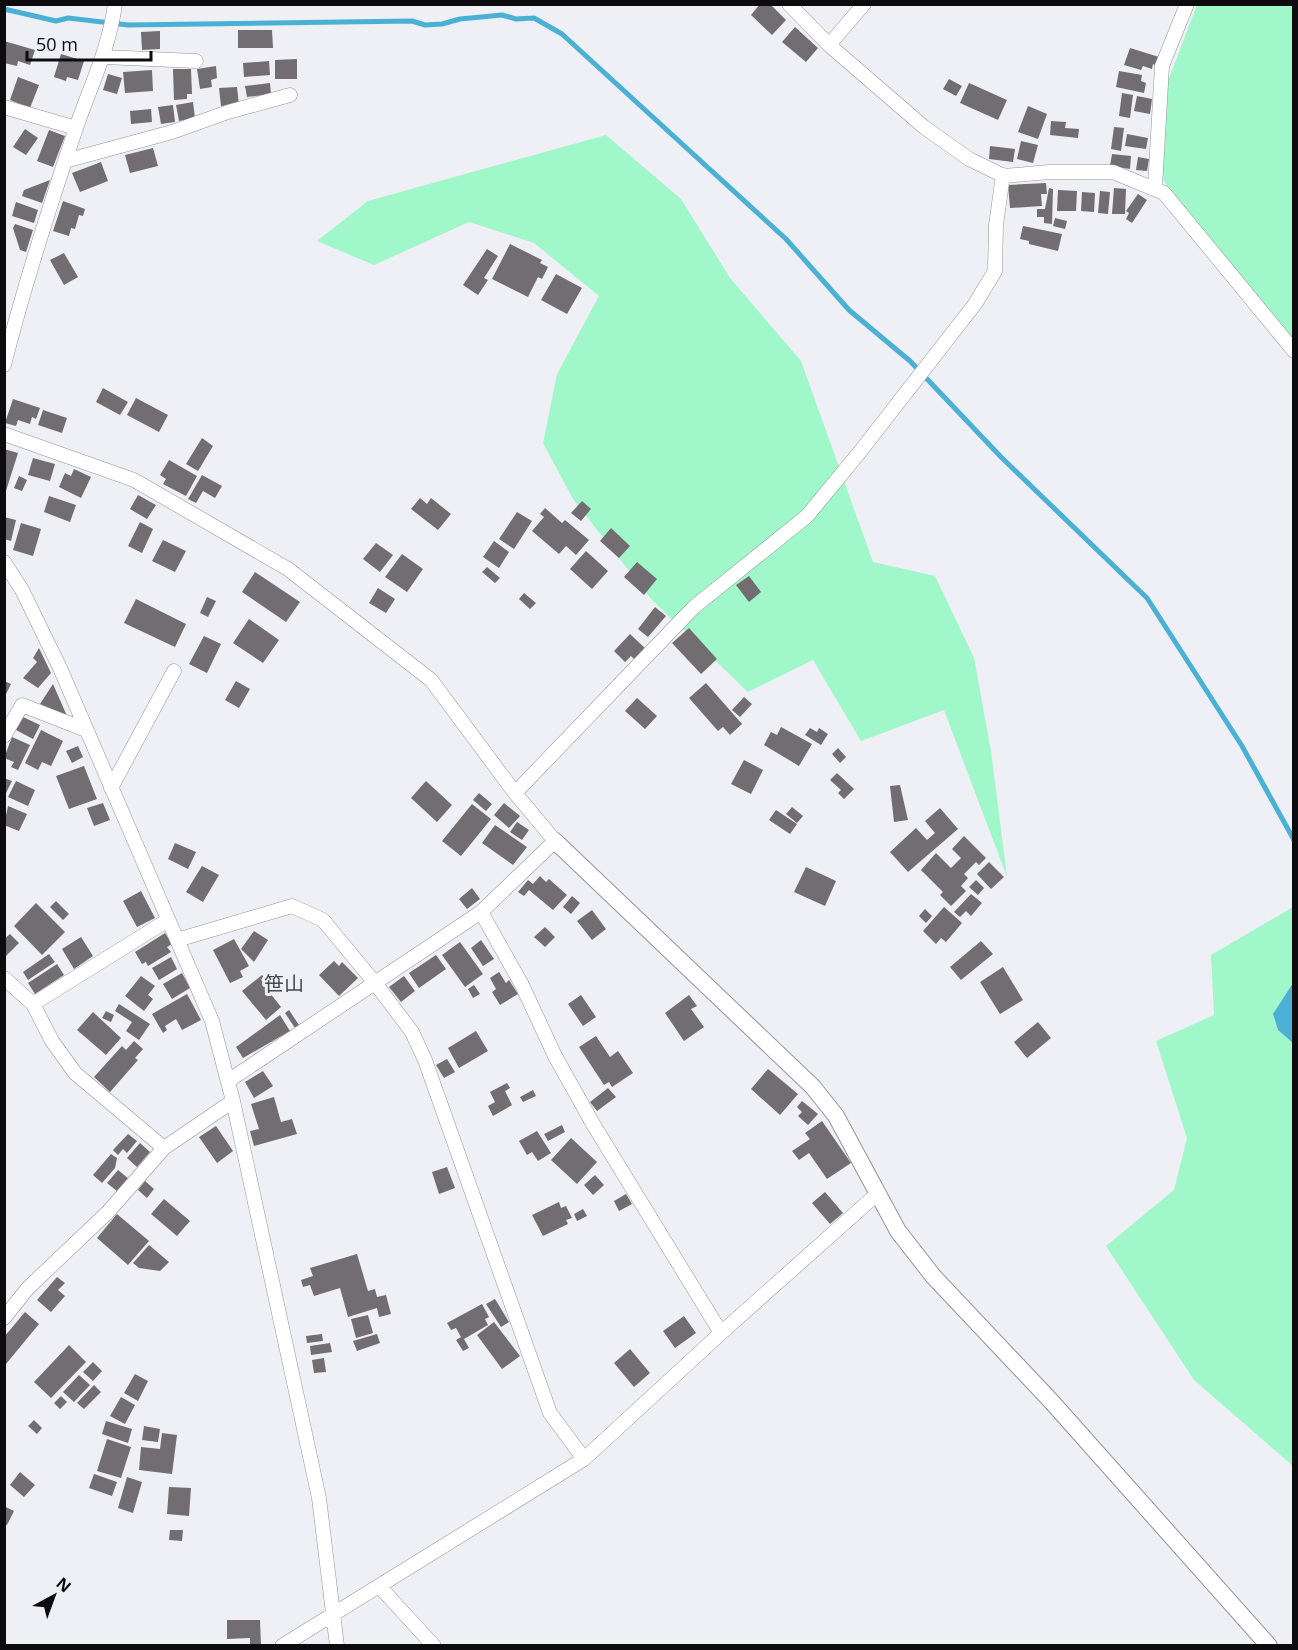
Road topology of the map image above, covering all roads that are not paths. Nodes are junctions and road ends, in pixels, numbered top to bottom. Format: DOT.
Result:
graph roads {
  1 [pos="115,4"];
  2 [pos="789,4"];
  3 [pos="864,4"];
  4 [pos="1187,4"];
  5 [pos="829,45"];
  6 [pos="104,57"];
  7 [pos="196,61"];
  8 [pos="290,95"];
  9 [pos="4,107"];
  10 [pos="76,128"];
  11 [pos="65,161"];
  12 [pos="1003,175"];
  13 [pos="1155,187"];
  14 [pos="1293,351"];
  15 [pos="4,365"];
  16 [pos="4,434"];
  17 [pos="4,562"];
  18 [pos="174,671"];
  19 [pos="86,730"];
  20 [pos="4,736"];
  21 [pos="111,788"];
  22 [pos="515,793"];
  23 [pos="555,841"];
  24 [pos="481,912"];
  25 [pos="168,920"];
  26 [pos="177,940"];
  27 [pos="4,978"];
  28 [pos="375,982"];
  29 [pos="33,1004"];
  30 [pos="228,1081"];
  31 [pos="233,1101"];
  32 [pos="164,1148"];
  33 [pos="878,1194"];
  34 [pos="4,1318"];
  35 [pos="721,1332"];
  36 [pos="584,1459"];
  37 [pos="379,1586"];
  38 [pos="335,1612"];
  39 [pos="282,1646"];
  40 [pos="338,1646"];
  41 [pos="434,1646"];
  42 [pos="1269,1646"];
  1 -- 6 [label="street"];
  2 -- 5 [label="street"];
  3 -- 5 [label="street"];
  4 -- 13 [label="street"];
  5 -- 12 [label="street"];
  6 -- 7 [label="street"];
  6 -- 10 [label="street"];
  8 -- 11 [label="street"];
  9 -- 10 [label="street"];
  10 -- 11 [label="street"];
  11 -- 15 [label="street"];
  12 -- 13 [label="street"];
  12 -- 22 [label="street"];
  13 -- 14 [label="street"];
  16 -- 22 [label="street"];
  17 -- 19 [label="street"];
  18 -- 21 [label="street"];
  19 -- 20 [label="street"];
  19 -- 21 [label="street"];
  21 -- 25 [label="street"];
  22 -- 23 [label="street"];
  23 -- 24 [label="street"];
  23 -- 33 [label="street"];
  24 -- 28 [label="street"];
  24 -- 35 [label="street"];
  25 -- 26 [label="street"];
  25 -- 29 [label="street"];
  26 -- 28 [label="street"];
  26 -- 30 [label="street"];
  27 -- 29 [label="street"];
  28 -- 30 [label="street"];
  28 -- 36 [label="street"];
  29 -- 32 [label="street"];
  30 -- 31 [label="street"];
  31 -- 32 [label="street"];
  31 -- 38 [label="street"];
  32 -- 34 [label="street"];
  33 -- 35 [label="street"];
  33 -- 42 [label="street"];
  35 -- 36 [label="street"];
  36 -- 37 [label="street"];
  37 -- 38 [label="street"];
  37 -- 41 [label="street"];
  38 -- 39 [label="street"];
  38 -- 40 [label="street"];
}
